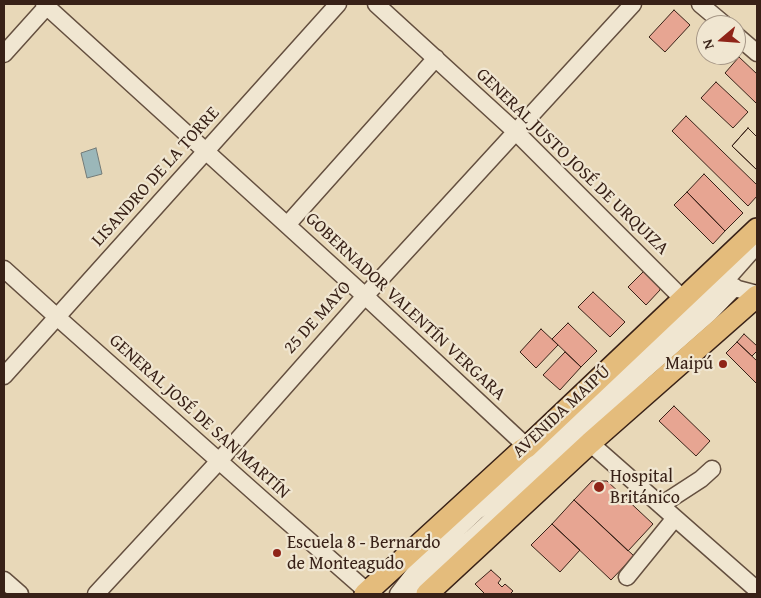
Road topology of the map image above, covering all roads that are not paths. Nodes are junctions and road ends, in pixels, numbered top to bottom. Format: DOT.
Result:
graph roads {
  1 [pos="338,4"];
  2 [pos="376,4"];
  3 [pos="633,4"];
  4 [pos="700,4"];
  5 [pos="46,5"];
  6 [pos="713,15"];
  7 [pos="746,44"];
  8 [pos="757,53"];
  9 [pos="4,54"];
  10 [pos="436,58"];
  11 [pos="516,132"];
  12 [pos="206,151"];
  13 [pos="287,225"];
  14 [pos="757,229"];
  15 [pos="757,254"];
  16 [pos="4,268"];
  17 [pos="726,288"];
  18 [pos="757,295"];
  19 [pos="365,296"];
  20 [pos="682,299"];
  21 [pos="57,317"];
  22 [pos="4,376"];
  23 [pos="559,441"];
  24 [pos="590,443"];
  25 [pos="531,455"];
  26 [pos="219,461"];
  27 [pos="712,469"];
  28 [pos="661,505"];
  29 [pos="675,518"];
  30 [pos="627,577"];
  31 [pos="4,580"];
  32 [pos="757,590"];
  33 [pos="20,594"];
  34 [pos="96,594"];
  35 [pos="368,594"];
  36 [pos="398,594"];
  37 [pos="411,594"];
  38 [pos="427,594"];
  1 -- 12 [label="street, LISANDRO DE LA TORRE"];
  2 -- 10 [label="street, GENERAL JUSTO JOSÉ DE URQUIZA"];
  3 -- 11 [label="street, 25 DE MAYO"];
  4 -- 6 [label="street"];
  5 -- 9 [label="street"];
  5 -- 12 [label="street, GOBERNADOR VALENTÍN VERGARA"];
  7 -- 8 [label="street"];
  10 -- 11 [label="street, GENERAL JUSTO JOSÉ DE URQUIZA"];
  10 -- 13 [label="street"];
  11 -- 19 [label="street, 25 DE MAYO"];
  11 -- 20 [label="street, GENERAL JUSTO JOSÉ DE URQUIZA"];
  12 -- 13 [label="street, GOBERNADOR VALENTÍN VERGARA"];
  12 -- 21 [label="street, LISANDRO DE LA TORRE"];
  13 -- 19 [label="street, GOBERNADOR VALENTÍN VERGARA"];
  14 -- 20 [label="main road, AVENIDA MAIPÚ"];
  15 -- 17 [label="street"];
  16 -- 21 [label="street, GENERAL JOSÉ DE SAN MARTÍN"];
  17 -- 18 [label="street"];
  17 -- 20 [label="street"];
  17 -- 23 [label="street"];
  17 -- 23 [label="street"];
  18 -- 24 [label="main road"];
  19 -- 25 [label="street, GOBERNADOR VALENTÍN VERGARA"];
  19 -- 26 [label="street, 25 DE MAYO"];
  20 -- 25 [label="main road, AVENIDA MAIPÚ"];
  21 -- 22 [label="street, LISANDRO DE LA TORRE"];
  21 -- 26 [label="street, GENERAL JOSÉ DE SAN MARTÍN"];
  23 -- 24 [label="street"];
  23 -- 25 [label="street"];
  23 -- 37 [label="street"];
  24 -- 28 [label="street"];
  24 -- 38 [label="main road"];
  25 -- 35 [label="main road, AVENIDA MAIPÚ"];
  25 -- 36 [label="street"];
  26 -- 34 [label="street, 25 DE MAYO"];
  26 -- 35 [label="street, GENERAL JOSÉ DE SAN MARTÍN"];
  27 -- 28 [label="street"];
  28 -- 29 [label="street"];
  29 -- 30 [label="street"];
  29 -- 32 [label="street"];
  31 -- 33 [label="street"];
}
